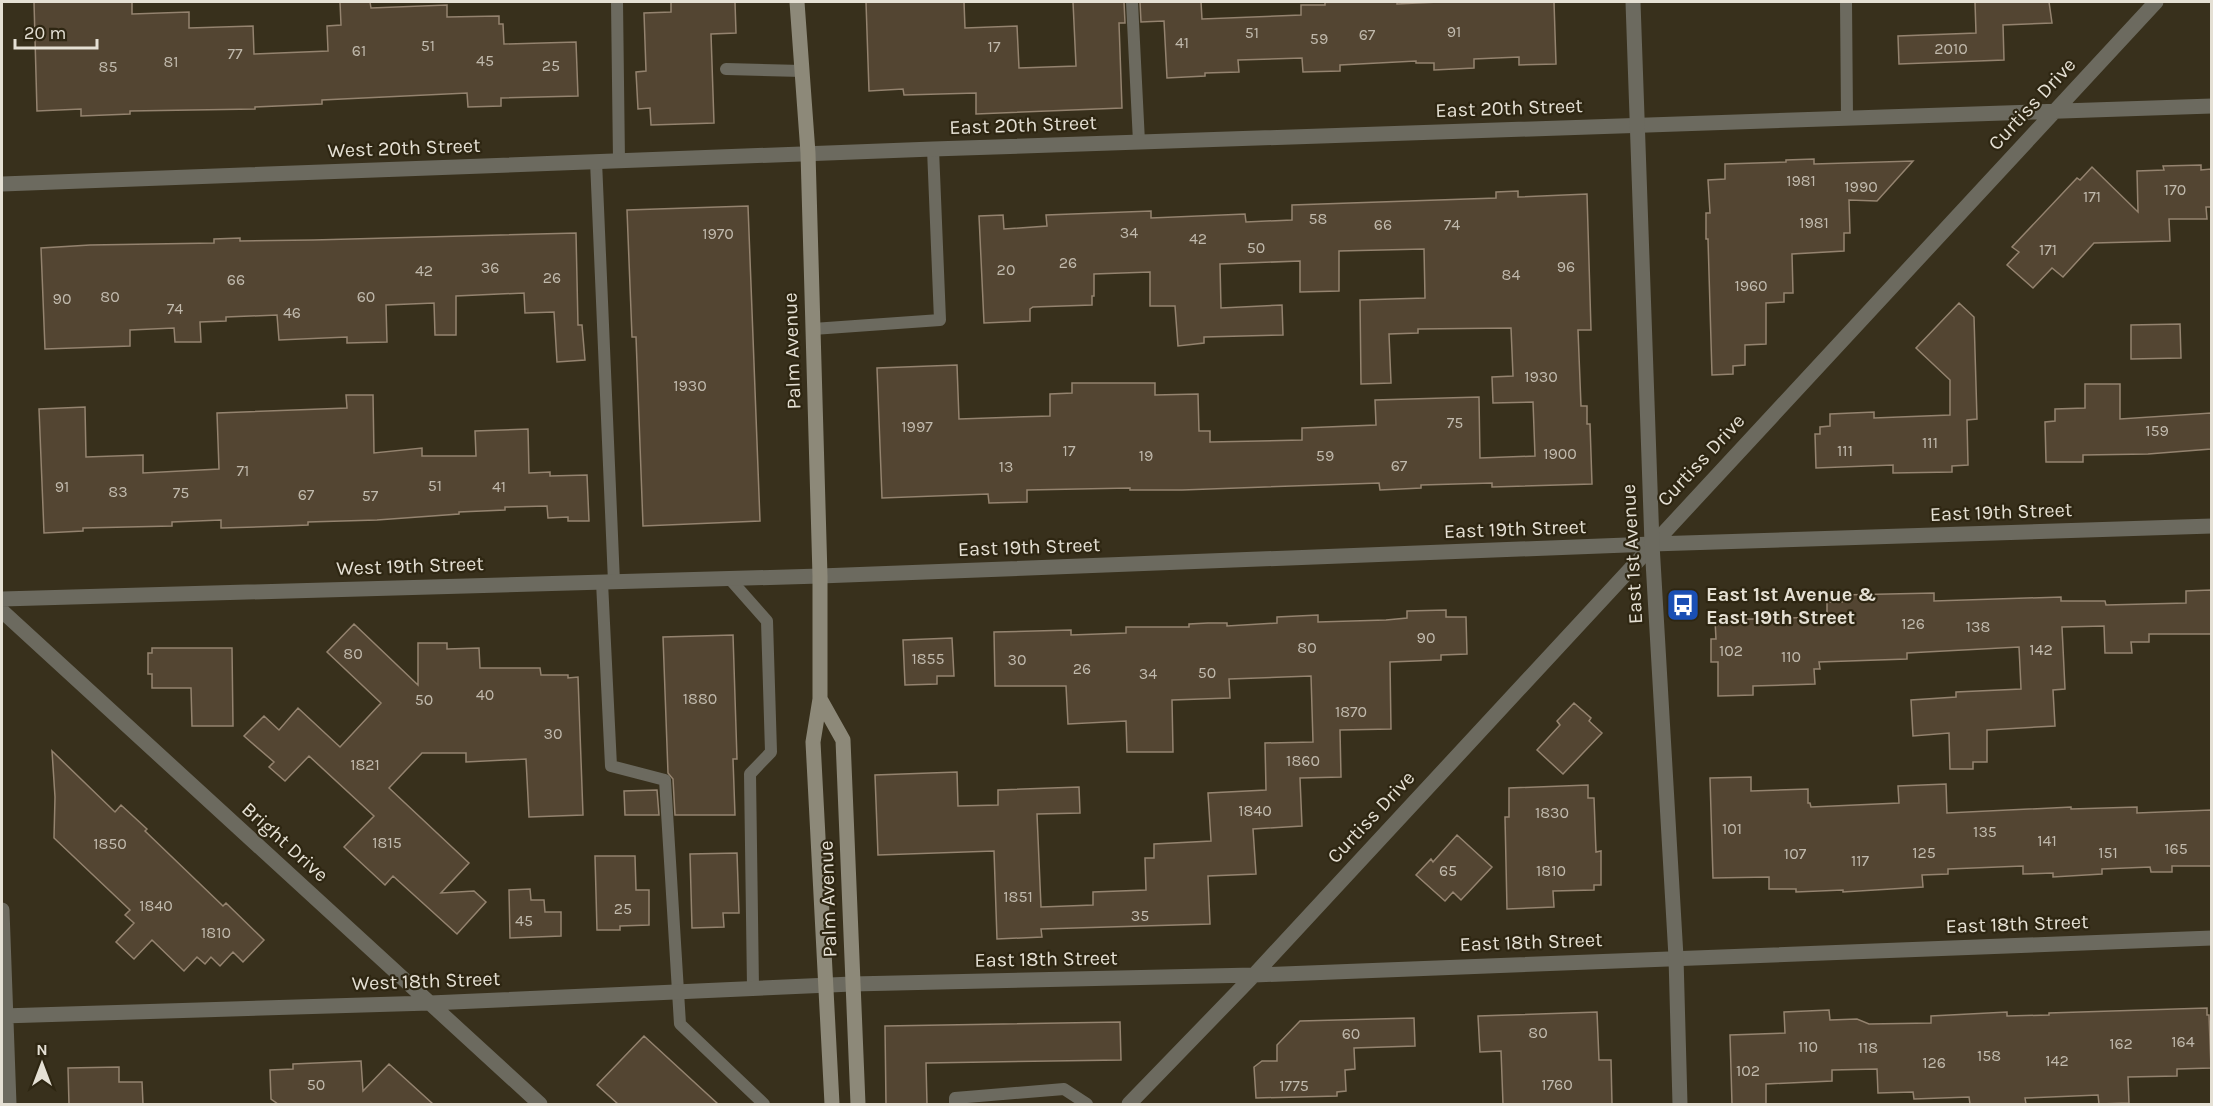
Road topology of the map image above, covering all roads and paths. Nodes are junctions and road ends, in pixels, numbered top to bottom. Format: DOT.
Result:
graph roads {
  1 [pos="617,2"];
  2 [pos="797,2"];
  3 [pos="1132,2"];
  4 [pos="1633,2"];
  5 [pos="1846,2"];
  6 [pos="2156,2"];
  7 [pos="726,69"];
  8 [pos="802,70"];
  9 [pos="2211,106"];
  10 [pos="2054,110"];
  11 [pos="1847,117"];
  12 [pos="1638,125"];
  13 [pos="1139,142"];
  14 [pos="933,149"];
  15 [pos="808,153"];
  16 [pos="596,161"];
  17 [pos="619,161"];
  18 [pos="2,184"];
  19 [pos="813,329"];
  20 [pos="2211,526"];
  21 [pos="1652,544"];
  22 [pos="820,576"];
  23 [pos="729,578"];
  24 [pos="608,582"];
  25 [pos="2,600"];
  26 [pos="2,611"];
  27 [pos="820,699"];
  28 [pos="2,910"];
  29 [pos="2211,938"];
  30 [pos="1676,957"];
  31 [pos="1254,975"];
  32 [pos="852,984"];
  33 [pos="824,986"];
  34 [pos="753,988"];
  35 [pos="677,992"];
  36 [pos="430,1003"];
  37 [pos="4,1016"];
  38 [pos="9,1104"];
  39 [pos="540,1104"];
  40 [pos="764,1104"];
  41 [pos="832,1104"];
  42 [pos="858,1104"];
  43 [pos="956,1104"];
  44 [pos="1087,1104"];
  45 [pos="1129,1104"];
  46 [pos="1680,1104"];
  1 -- 17 [label="lane"];
  2 -- 8 [label="main road, Palm Avenue"];
  3 -- 13 [label="lane"];
  4 -- 12 [label="street, East 1st Avenue"];
  5 -- 11 [label="lane"];
  6 -- 10 [label="street, Curtiss Drive"];
  7 -- 8 [label="lane"];
  8 -- 15 [label="main road, Palm Avenue"];
  9 -- 10 [label="street, East 20th Street"];
  10 -- 11 [label="street, East 20th Street"];
  10 -- 21 [label="street, Curtiss Drive"];
  11 -- 12 [label="street, East 20th Street"];
  12 -- 13 [label="street, East 20th Street"];
  12 -- 21 [label="street, East 1st Avenue"];
  13 -- 14 [label="street, East 20th Street"];
  14 -- 15 [label="street, East 20th Street"];
  14 -- 19 [label="lane"];
  15 -- 17 [label="street, West 20th Street"];
  15 -- 19 [label="main road, Palm Avenue"];
  16 -- 17 [label="street, West 20th Street"];
  16 -- 18 [label="street, West 20th Street"];
  16 -- 24 [label="lane"];
  19 -- 22 [label="main road, Palm Avenue"];
  20 -- 21 [label="street, East 19th Street"];
  21 -- 22 [label="street, East 19th Street"];
  21 -- 30 [label="street, East 1st Avenue"];
  21 -- 31 [label="street, Curtiss Drive"];
  22 -- 23 [label="street, West 19th Street"];
  22 -- 27 [label="main road, Palm Avenue"];
  23 -- 24 [label="street, West 19th Street"];
  23 -- 34 [label="lane"];
  24 -- 25 [label="street, West 19th Street"];
  24 -- 35 [label="lane"];
  26 -- 36 [label="street, Bright Drive"];
  27 -- 32 [label="main road, Palm Avenue"];
  27 -- 33 [label="main road, Palm Avenue"];
  28 -- 37 [label="street"];
  29 -- 30 [label="street, East 18th Street"];
  30 -- 31 [label="street, East 18th Street"];
  30 -- 46 [label="street, East 1st Avenue"];
  31 -- 32 [label="street, East 18th Street"];
  31 -- 45 [label="street, Curtiss Drive"];
  32 -- 33 [label="street, West 18th Street"];
  32 -- 42 [label="main road, Palm Avenue"];
  33 -- 34 [label="street, West 18th Street"];
  33 -- 41 [label="main road, Palm Avenue"];
  34 -- 35 [label="street, West 18th Street"];
  35 -- 36 [label="street, West 18th Street"];
  35 -- 40 [label="lane"];
  36 -- 37 [label="street, West 18th Street"];
  36 -- 39 [label="street, Bright Drive"];
  37 -- 38 [label="street"];
  43 -- 44 [label="lane"];
}
